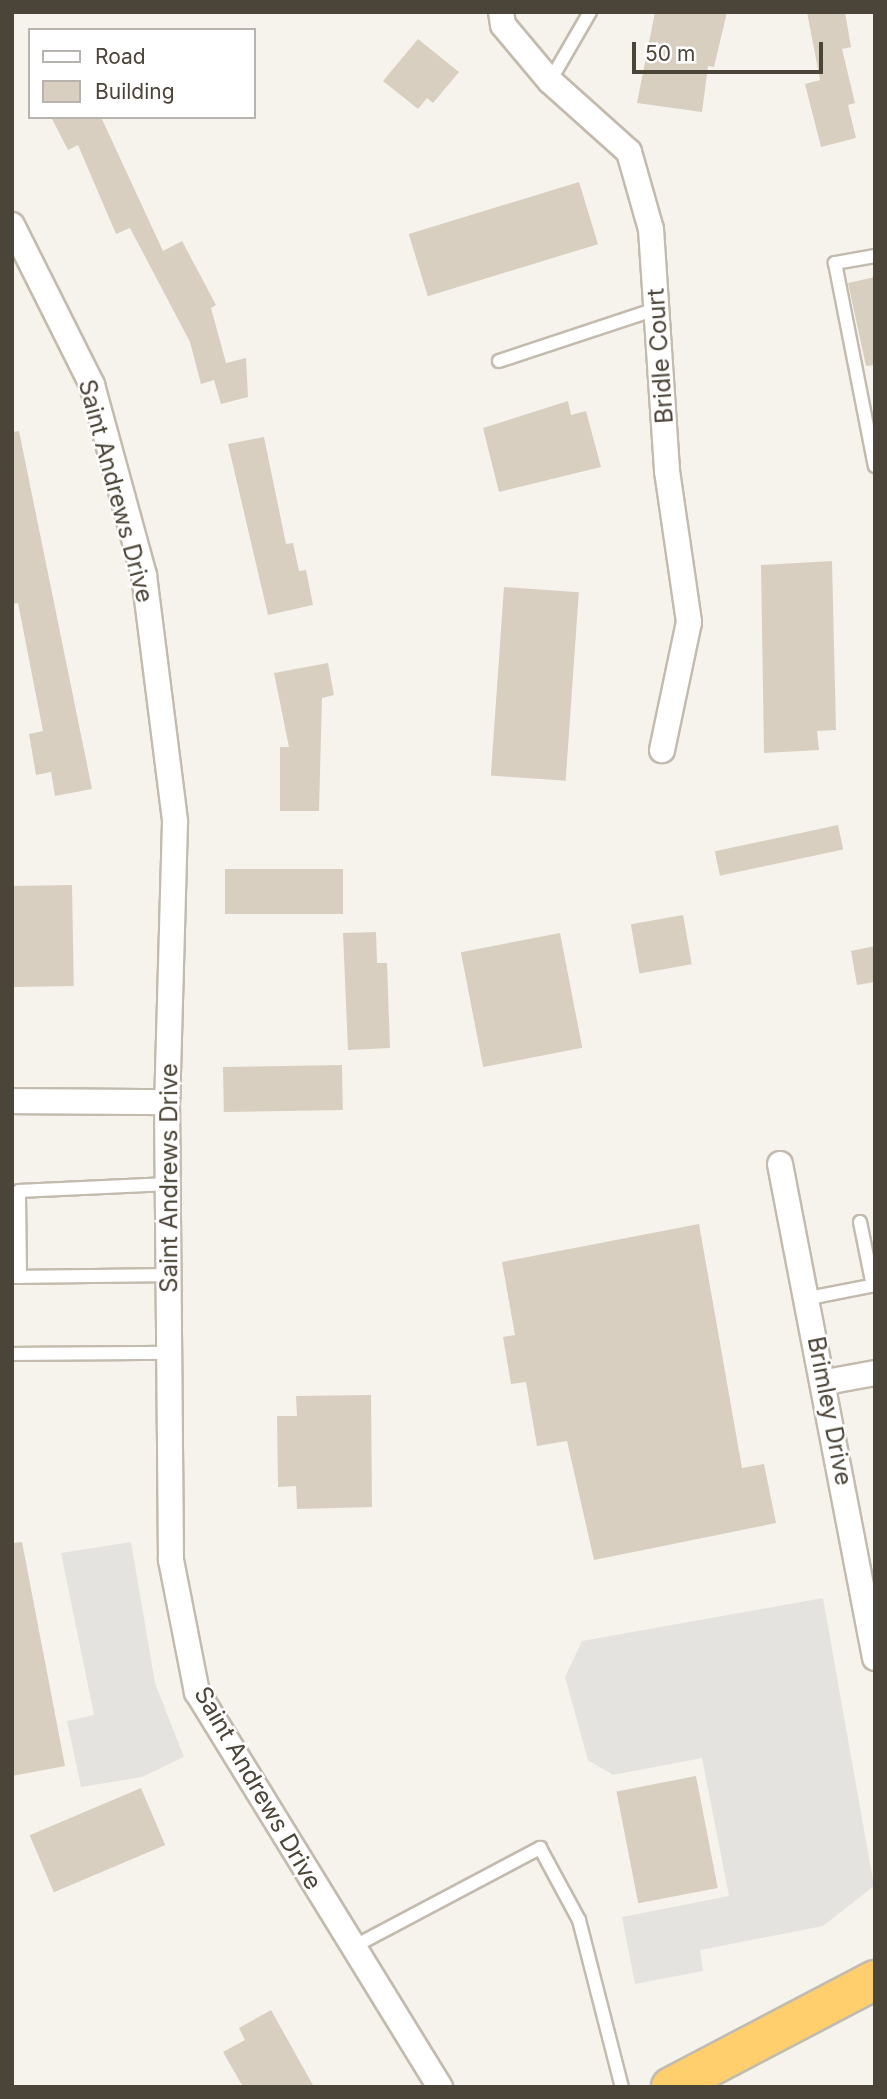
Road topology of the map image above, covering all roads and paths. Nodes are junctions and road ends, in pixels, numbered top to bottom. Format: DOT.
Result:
graph roads {
  1 [pos="501,12"];
  2 [pos="590,12"];
  3 [pos="550,81"];
  4 [pos="12,225"];
  5 [pos="875,256"];
  6 [pos="656,309"];
  7 [pos="499,361"];
  8 [pos="875,466"];
  9 [pos="662,750"];
  10 [pos="12,1101"];
  11 [pos="167,1102"];
  12 [pos="780,1164"];
  13 [pos="168,1184"];
  14 [pos="860,1222"];
  15 [pos="169,1275"];
  16 [pos="16,1277"];
  17 [pos="874,1286"];
  18 [pos="808,1298"];
  19 [pos="169,1353"];
  20 [pos="12,1354"];
  21 [pos="875,1373"];
  22 [pos="826,1382"];
  23 [pos="875,1658"];
  24 [pos="354,1947"];
  25 [pos="875,1980"];
  26 [pos="440,2087"];
  27 [pos="622,2087"];
  28 [pos="671,2087"];
  1 -- 3 [label="street, Bridle Court"];
  2 -- 3 [label="lane"];
  3 -- 6 [label="street, Bridle Court"];
  4 -- 11 [label="street, Saint Andrews Drive"];
  5 -- 8 [label="lane"];
  6 -- 7 [label="lane"];
  6 -- 9 [label="street, Bridle Court"];
  10 -- 11 [label="street"];
  11 -- 13 [label="street, Saint Andrews Drive"];
  12 -- 18 [label="street, Brimley Drive"];
  13 -- 15 [label="street, Saint Andrews Drive"];
  13 -- 16 [label="lane"];
  14 -- 17 [label="lane"];
  15 -- 16 [label="lane"];
  15 -- 19 [label="street, Saint Andrews Drive"];
  17 -- 18 [label="lane"];
  18 -- 22 [label="street, Brimley Drive"];
  19 -- 20 [label="lane"];
  19 -- 24 [label="street, Saint Andrews Drive"];
  21 -- 22 [label="street"];
  22 -- 23 [label="street, Brimley Drive"];
  24 -- 26 [label="street, Saint Andrews Drive"];
  24 -- 27 [label="lane"];
  25 -- 28 [label="highway"];
}
